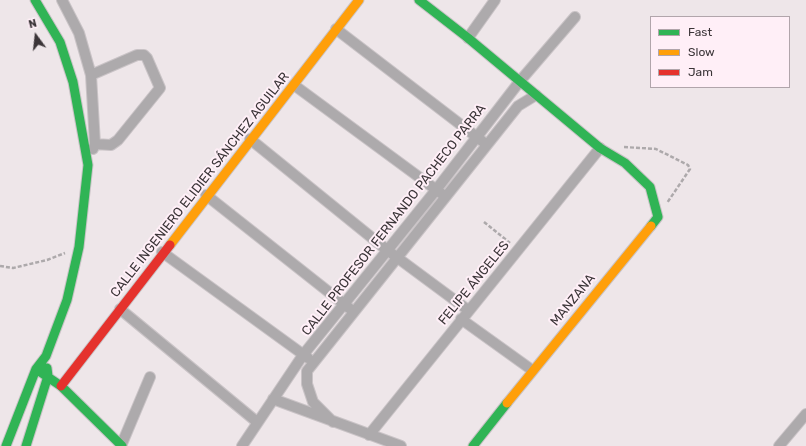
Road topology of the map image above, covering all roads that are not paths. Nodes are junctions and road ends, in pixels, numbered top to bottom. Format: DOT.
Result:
graph roads {
  1 [pos="36,0"];
  2 [pos="62,0"];
  3 [pos="359,0"];
  4 [pos="419,0"];
  5 [pos="495,0"];
  6 [pos="575,16"];
  7 [pos="336,29"];
  8 [pos="468,38"];
  9 [pos="91,75"];
  10 [pos="520,81"];
  11 [pos="294,85"];
  12 [pos="536,95"];
  13 [pos="478,138"];
  14 [pos="250,139"];
  15 [pos="94,144"];
  16 [pos="488,144"];
  17 [pos="600,148"];
  18 [pos="88,165"];
  19 [pos="436,190"];
  20 [pos="206,195"];
  21 [pos="446,197"];
  22 [pos="387,250"];
  23 [pos="162,252"];
  24 [pos="397,258"];
  25 [pos="345,303"];
  26 [pos="120,309"];
  27 [pos="468,310"];
  28 [pos="354,312"];
  29 [pos="461,319"];
  30 [pos="303,355"];
  31 [pos="46,356"];
  32 [pos="314,362"];
  33 [pos="36,369"];
  34 [pos="532,370"];
  35 [pos="48,376"];
  36 [pos="150,377"];
  37 [pos="60,386"];
  38 [pos="273,398"];
  39 [pos="806,414"];
  40 [pos="257,422"];
  41 [pos="333,422"];
  42 [pos="369,435"];
  43 [pos="6,446"];
  44 [pos="26,446"];
  45 [pos="122,446"];
  46 [pos="242,446"];
  47 [pos="401,446"];
  48 [pos="473,446"];
  49 [pos="779,446"];
  1 -- 18 [label="street"];
  2 -- 9 [label="street"];
  3 -- 7 [label="street, CALLE INGENIERO ELIDIER SÁNCHEZ AGUILAR"];
  4 -- 8 [label="street"];
  5 -- 8 [label="street"];
  6 -- 10 [label="street, CALLE PROFESOR FERNANDO PACHECO PARRA"];
  7 -- 11 [label="street, CALLE INGENIERO ELIDIER SÁNCHEZ AGUILAR"];
  7 -- 13 [label="street"];
  8 -- 10 [label="street"];
  9 -- 15 [label="street"];
  9 -- 15 [label="street"];
  10 -- 12 [label="street"];
  10 -- 13 [label="street, CALLE PROFESOR FERNANDO PACHECO PARRA"];
  11 -- 14 [label="street, CALLE INGENIERO ELIDIER SÁNCHEZ AGUILAR"];
  11 -- 19 [label="street"];
  12 -- 16 [label="street"];
  12 -- 17 [label="street"];
  13 -- 16 [label="street"];
  13 -- 19 [label="street, CALLE PROFESOR FERNANDO PACHECO PARRA"];
  14 -- 20 [label="street, CALLE INGENIERO ELIDIER SÁNCHEZ AGUILAR"];
  14 -- 22 [label="street"];
  15 -- 18 [label="street"];
  16 -- 21 [label="street"];
  17 -- 27 [label="street, FELIPE ÁNGELES"];
  17 -- 34 [label="street, MANZANA"];
  18 -- 31 [label="street"];
  19 -- 21 [label="street"];
  19 -- 22 [label="street, CALLE PROFESOR FERNANDO PACHECO PARRA"];
  20 -- 23 [label="street, CALLE INGENIERO ELIDIER SÁNCHEZ AGUILAR"];
  20 -- 25 [label="street"];
  21 -- 24 [label="street"];
  22 -- 24 [label="street"];
  22 -- 25 [label="street, CALLE PROFESOR FERNANDO PACHECO PARRA"];
  23 -- 26 [label="street, CALLE INGENIERO ELIDIER SÁNCHEZ AGUILAR"];
  23 -- 30 [label="street"];
  24 -- 27 [label="street"];
  24 -- 28 [label="street"];
  25 -- 28 [label="street"];
  25 -- 30 [label="street, CALLE PROFESOR FERNANDO PACHECO PARRA"];
  26 -- 37 [label="street, CALLE INGENIERO ELIDIER SÁNCHEZ AGUILAR"];
  26 -- 40 [label="street"];
  27 -- 29 [label="street, FELIPE ÁNGELES"];
  28 -- 32 [label="street"];
  29 -- 34 [label="street"];
  29 -- 42 [label="street, FELIPE ÁNGELES"];
  30 -- 32 [label="street"];
  30 -- 38 [label="street, CALLE PROFESOR FERNANDO PACHECO PARRA"];
  31 -- 33 [label="street"];
  31 -- 35 [label="street"];
  32 -- 41 [label="street"];
  33 -- 35 [label="street"];
  33 -- 43 [label="street"];
  34 -- 48 [label="street, MANZANA"];
  35 -- 37 [label="street"];
  35 -- 44 [label="street"];
  36 -- 45 [label="street"];
  37 -- 45 [label="street"];
  38 -- 40 [label="street, CALLE PROFESOR FERNANDO PACHECO PARRA"];
  38 -- 41 [label="street"];
  39 -- 49 [label="street"];
  40 -- 46 [label="street, CALLE PROFESOR FERNANDO PACHECO PARRA"];
  41 -- 42 [label="street"];
  42 -- 47 [label="street"];
}
